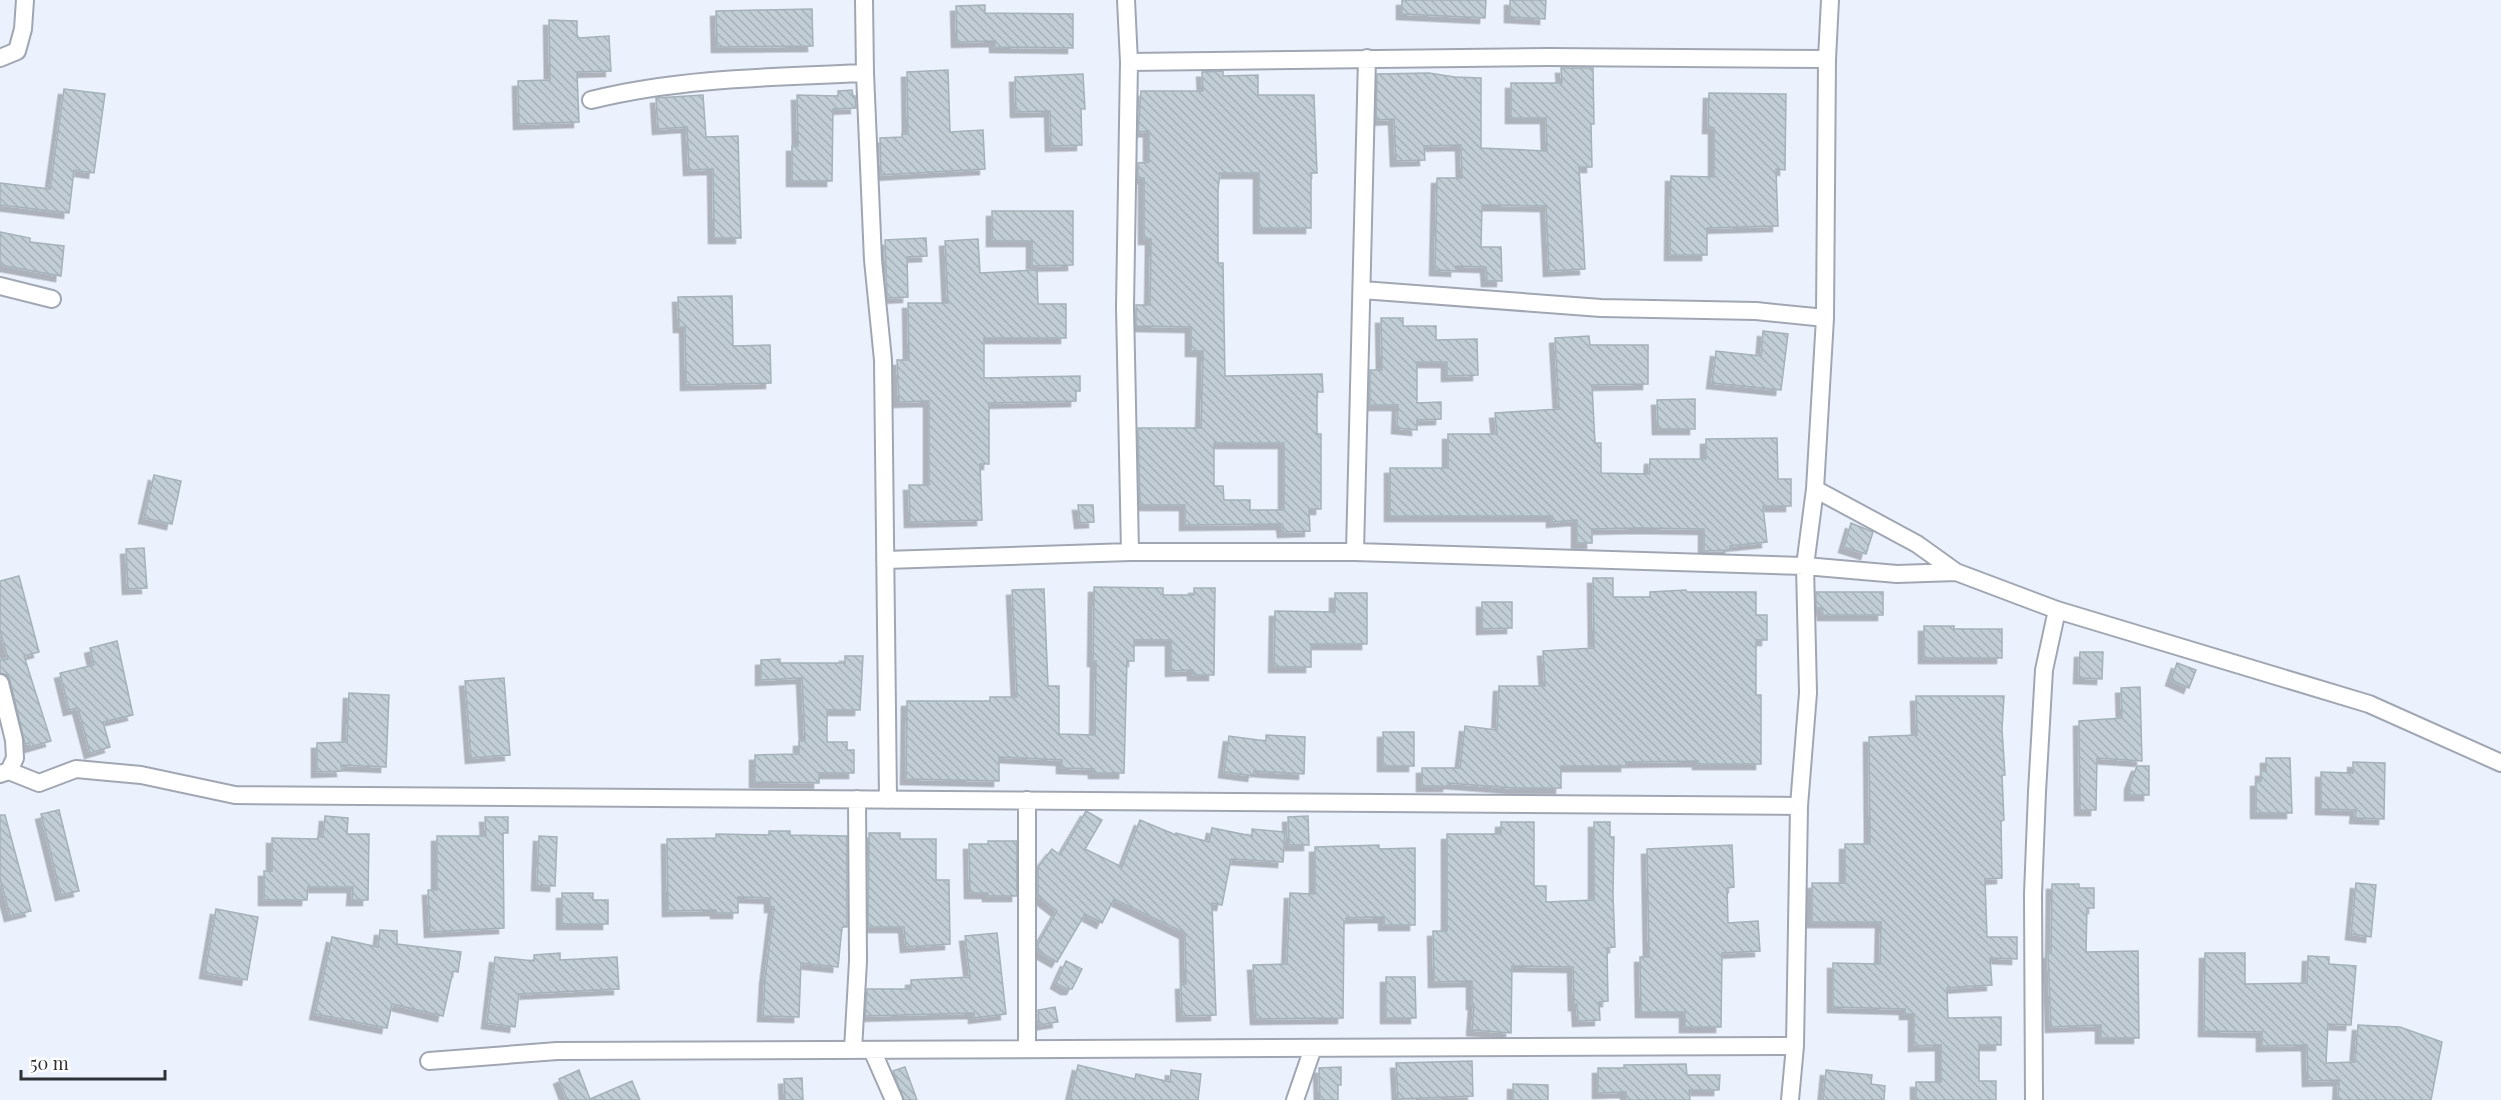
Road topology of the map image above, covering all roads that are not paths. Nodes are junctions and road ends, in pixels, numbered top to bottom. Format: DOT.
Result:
graph roads {
  1 [pos="25,0"];
  2 [pos="864,0"];
  3 [pos="1126,0"];
  4 [pos="1830,0"];
  5 [pos="0,58"];
  6 [pos="1367,58"];
  7 [pos="1827,59"];
  8 [pos="1129,62"];
  9 [pos="864,73"];
  10 [pos="591,100"];
  11 [pos="0,286"];
  12 [pos="1362,290"];
  13 [pos="52,298"];
  14 [pos="1825,318"];
  15 [pos="1815,489"];
  16 [pos="1130,552"];
  17 [pos="1355,552"];
  18 [pos="885,560"];
  19 [pos="1805,566"];
  20 [pos="1956,572"];
  21 [pos="2057,610"];
  22 [pos="0,683"];
  23 [pos="2501,763"];
  24 [pos="4,773"];
  25 [pos="857,799"];
  26 [pos="888,800"];
  27 [pos="1027,800"];
  28 [pos="1799,806"];
  29 [pos="1795,1046"];
  30 [pos="1313,1048"];
  31 [pos="1027,1049"];
  32 [pos="853,1050"];
  33 [pos="872,1050"];
  34 [pos="429,1061"];
  35 [pos="894,1100"];
  36 [pos="1295,1100"];
  37 [pos="1790,1100"];
  38 [pos="2034,1100"];
  1 -- 5 [label="street"];
  2 -- 9 [label="street"];
  3 -- 8 [label="street"];
  4 -- 7 [label="street"];
  6 -- 7 [label="street"];
  6 -- 8 [label="street"];
  6 -- 12 [label="street"];
  7 -- 14 [label="street"];
  8 -- 16 [label="street"];
  9 -- 10 [label="street"];
  9 -- 18 [label="street"];
  11 -- 13 [label="street"];
  12 -- 14 [label="street"];
  12 -- 17 [label="street"];
  14 -- 15 [label="street"];
  15 -- 19 [label="street"];
  15 -- 20 [label="street"];
  16 -- 17 [label="street"];
  16 -- 18 [label="street"];
  17 -- 19 [label="street"];
  18 -- 26 [label="street"];
  19 -- 20 [label="street"];
  19 -- 28 [label="street"];
  20 -- 21 [label="street"];
  21 -- 23 [label="street"];
  21 -- 38 [label="street"];
  22 -- 24 [label="street"];
  24 -- 25 [label="street"];
  25 -- 26 [label="street"];
  25 -- 32 [label="street"];
  26 -- 27 [label="street"];
  27 -- 28 [label="street"];
  27 -- 31 [label="street"];
  28 -- 29 [label="street"];
  29 -- 30 [label="street"];
  29 -- 37 [label="street"];
  30 -- 31 [label="street"];
  30 -- 36 [label="street"];
  31 -- 33 [label="street"];
  32 -- 33 [label="street"];
  32 -- 34 [label="street"];
  33 -- 35 [label="street"];
}
